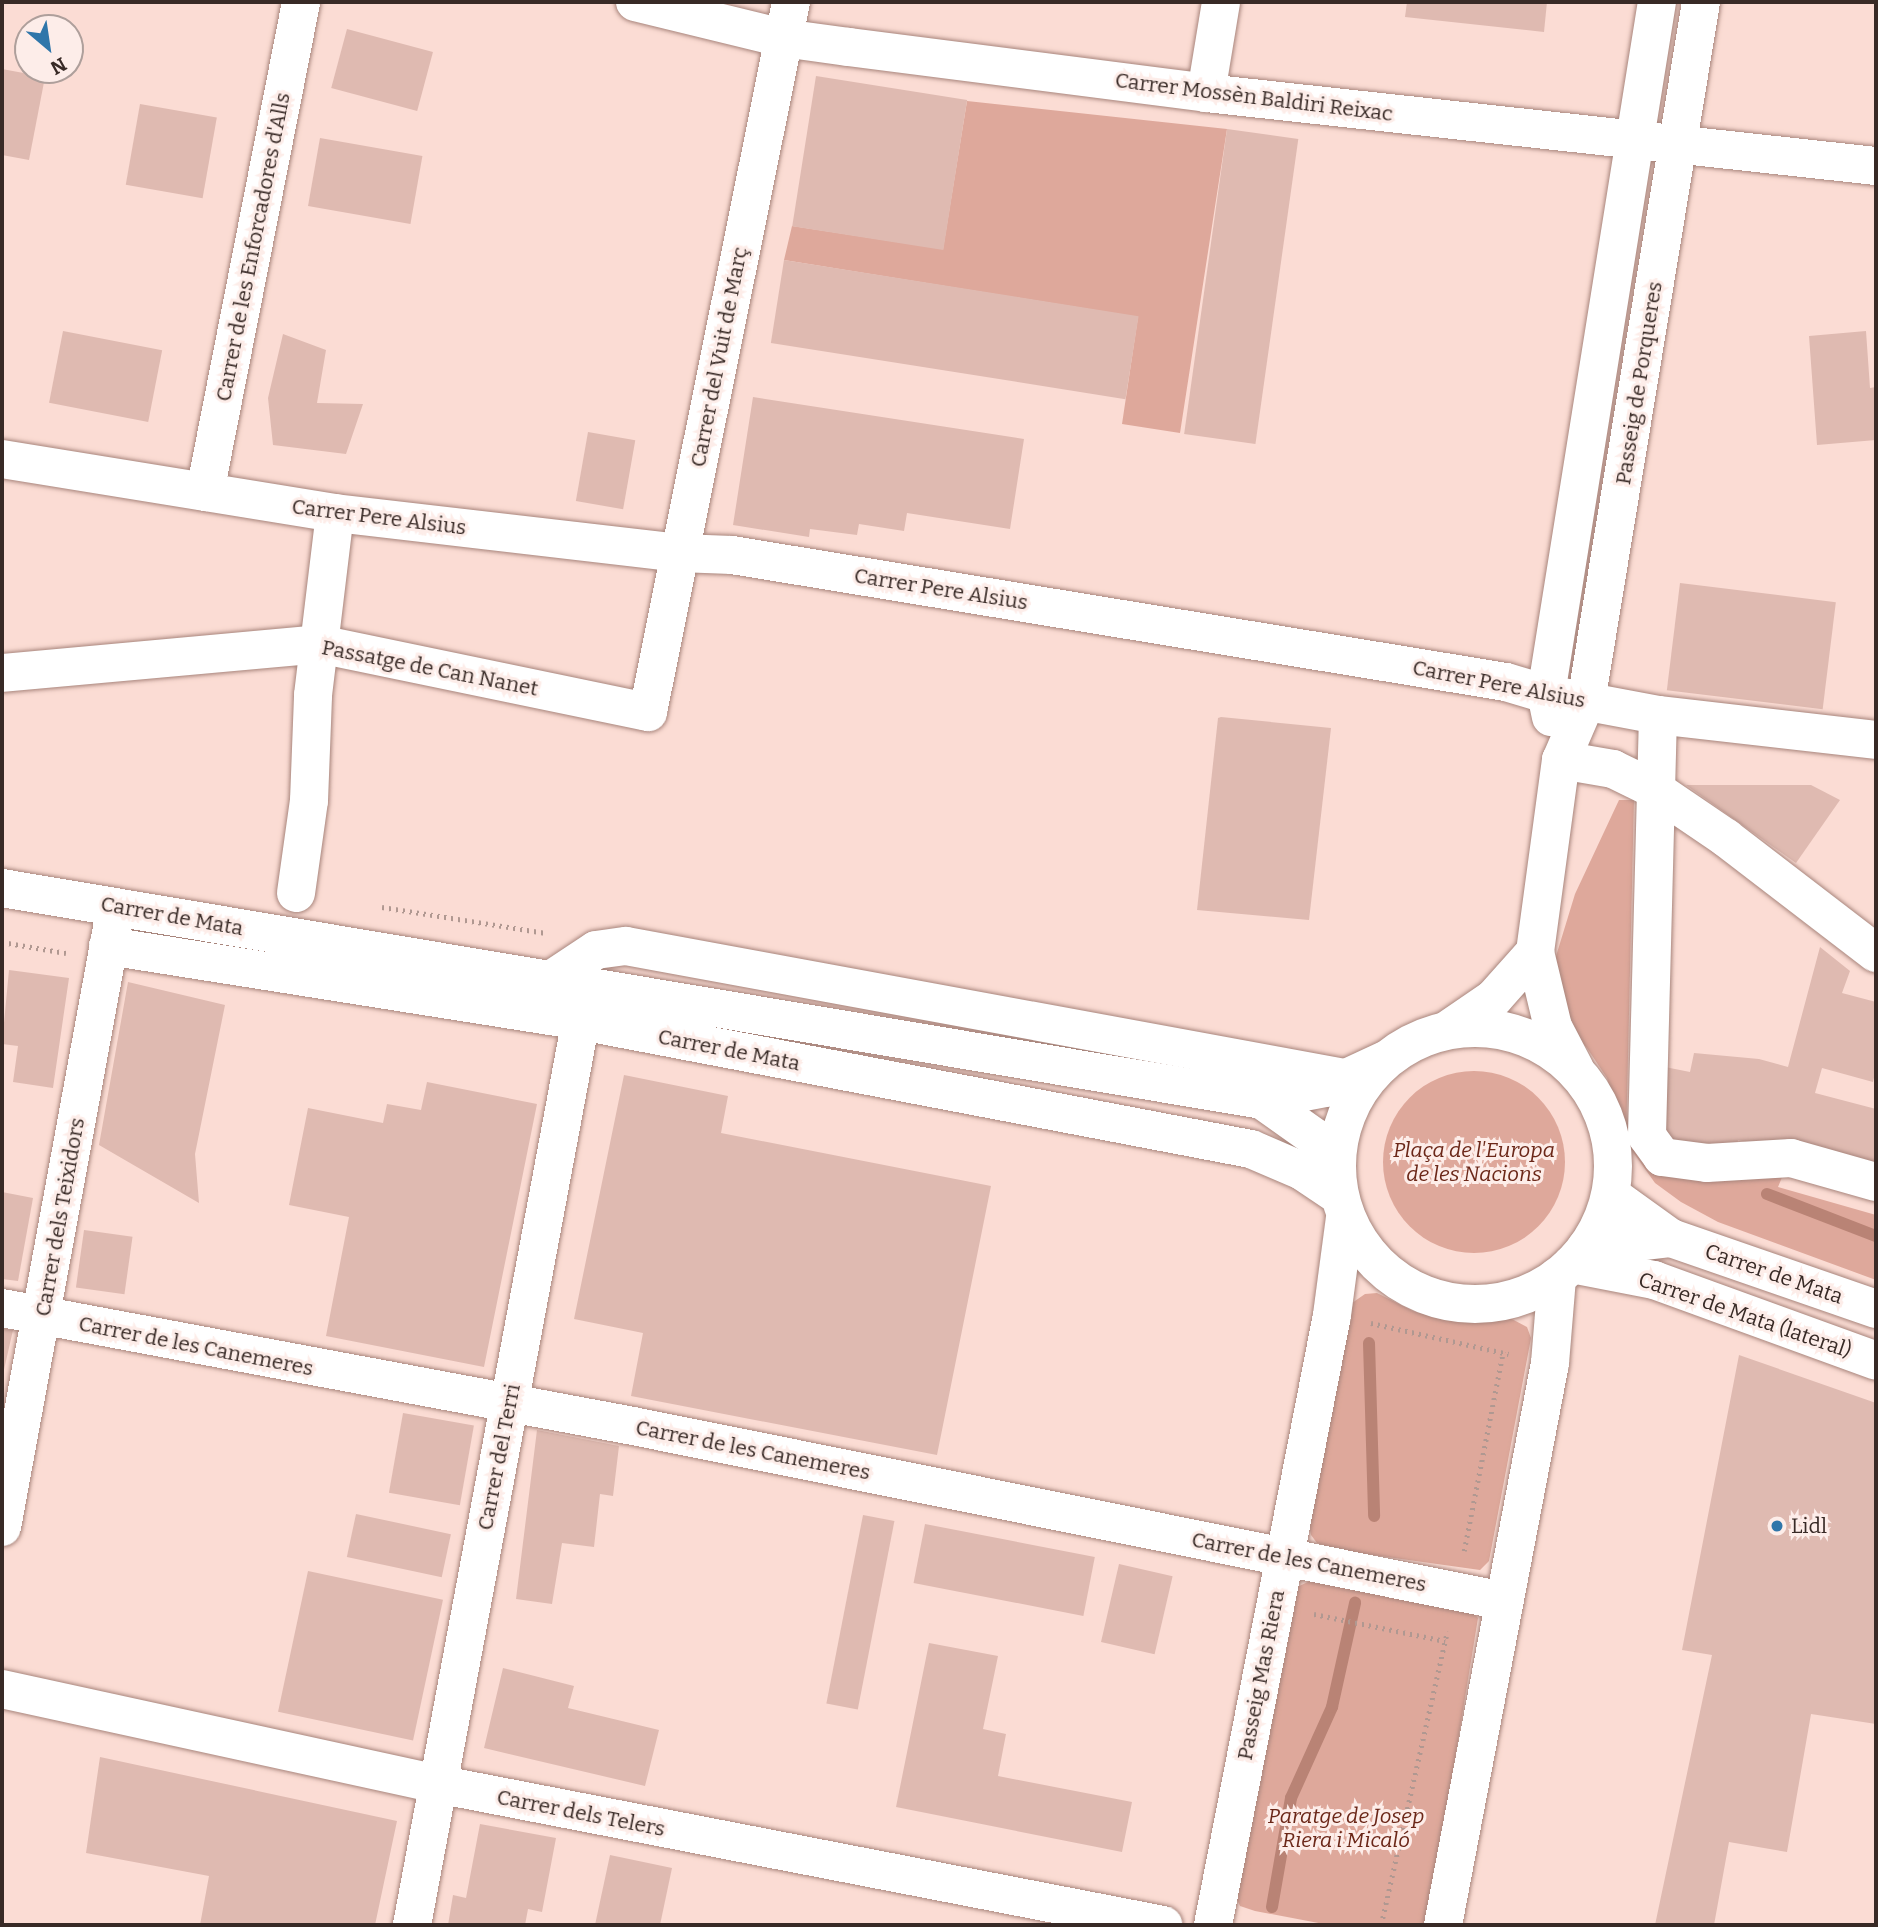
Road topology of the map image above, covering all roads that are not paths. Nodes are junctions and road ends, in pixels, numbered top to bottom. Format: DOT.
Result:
graph roads {
  1 [pos="301,2"];
  2 [pos="635,2"];
  3 [pos="791,2"];
  4 [pos="1221,2"];
  5 [pos="1657,2"];
  6 [pos="1701,2"];
  7 [pos="783,38"];
  8 [pos="1206,93"];
  9 [pos="1633,139"];
  10 [pos="1678,146"];
  11 [pos="1876,166"];
  12 [pos="2,459"];
  13 [pos="205,492"];
  14 [pos="335,513"];
  15 [pos="679,553"];
  16 [pos="319,644"];
  17 [pos="2,673"];
  18 [pos="1546,694"];
  19 [pos="1586,702"];
  20 [pos="648,712"];
  21 [pos="1658,715"];
  22 [pos="1876,740"];
  23 [pos="1561,760"];
  24 [pos="1654,789"];
  25 [pos="2,888"];
  26 [pos="296,893"];
  27 [pos="116,906"];
  28 [pos="108,946"];
  29 [pos="1535,953"];
  30 [pos="1876,953"];
  31 [pos="549,981"];
  32 [pos="584,1005"];
  33 [pos="1449,1029"];
  34 [pos="1385,1060"];
  35 [pos="1575,1069"];
  36 [pos="1344,1078"];
  37 [pos="1262,1100"];
  38 [pos="1876,1182"];
  39 [pos="1340,1190"];
  40 [pos="1611,1195"];
  41 [pos="1671,1238"];
  42 [pos="1572,1263"];
  43 [pos="2,1308"];
  44 [pos="1876,1309"];
  45 [pos="42,1317"];
  46 [pos="1876,1361"];
  47 [pos="509,1404"];
  48 [pos="2,1527"];
  49 [pos="1284,1558"];
  50 [pos="1503,1601"];
  51 [pos="2,1689"];
  52 [pos="437,1784"];
  53 [pos="412,1925"];
  54 [pos="1163,1925"];
  55 [pos="1213,1925"];
  56 [pos="1443,1925"];
  1 -- 13 [label="street, Carrer de les Enforcadores d'Alls"];
  2 -- 7 [label="street, Carrer Mossèn Baldiri Reixac"];
  3 -- 7 [label="street, Carrer del Vuit de Març"];
  4 -- 8 [label="street"];
  5 -- 9 [label="street, Passeig de Porqueres"];
  6 -- 10 [label="street, Passeig de Porqueres"];
  7 -- 8 [label="street, Carrer Mossèn Baldiri Reixac"];
  7 -- 15 [label="street, Carrer del Vuit de Març"];
  8 -- 9 [label="street, Carrer Mossèn Baldiri Reixac"];
  9 -- 10 [label="street, Carrer Mossèn Baldiri Reixac"];
  9 -- 18 [label="street, Passeig de Porqueres"];
  10 -- 11 [label="street, Carrer Mossèn Baldiri Reixac"];
  10 -- 19 [label="street, Passeig de Porqueres"];
  12 -- 13 [label="street, Carrer Pere Alsius"];
  13 -- 14 [label="street, Carrer Pere Alsius"];
  14 -- 15 [label="street, Carrer Pere Alsius"];
  14 -- 16 [label="street"];
  15 -- 18 [label="street, Carrer Pere Alsius"];
  15 -- 20 [label="street, Carrer del Vuit de Març"];
  16 -- 17 [label="street, Passatge de Can Nanet"];
  16 -- 20 [label="street, Passatge de Can Nanet"];
  16 -- 26 [label="street"];
  18 -- 19 [label="street, Carrer Pere Alsius"];
  18 -- 23 [label="street, Passeig de Porqueres"];
  19 -- 21 [label="street, Carrer Pere Alsius"];
  19 -- 23 [label="street, Passeig de Porqueres"];
  21 -- 22 [label="street, Carrer Pere Alsius"];
  21 -- 24 [label="street"];
  23 -- 24 [label="street"];
  23 -- 29 [label="street, Passeig de Porqueres"];
  24 -- 30 [label="street"];
  24 -- 38 [label="street"];
  25 -- 27 [label="street, Carrer de Mata"];
  27 -- 28 [label="street, Carrer dels Teixidors"];
  27 -- 31 [label="street, Carrer de Mata"];
  28 -- 32 [label="street, Carrer de Mata"];
  28 -- 45 [label="street, Carrer dels Teixidors"];
  29 -- 33 [label="street"];
  29 -- 35 [label="street, Passeig de Porqueres"];
  31 -- 32 [label="street, Carrer de Mata"];
  31 -- 36 [label="street"];
  32 -- 37 [label="street, Carrer de Mata"];
  32 -- 39 [label="street, Carrer de Mata"];
  32 -- 47 [label="street, Carrer del Terri"];
  33 -- 34 [label="street"];
  33 -- 35 [label="street"];
  34 -- 36 [label="street, Carrer de Mata"];
  34 -- 39 [label="street, Passeig Mas Riera"];
  35 -- 40 [label="street"];
  36 -- 37 [label="street, Carrer de Mata"];
  37 -- 39 [label="street, Carrer de Mata"];
  39 -- 42 [label="street"];
  39 -- 49 [label="street, Passeig Mas Riera"];
  40 -- 41 [label="street, Carrer de Mata"];
  40 -- 42 [label="street"];
  41 -- 42 [label="street, Carrer de Mata"];
  41 -- 44 [label="street, Carrer de Mata"];
  42 -- 46 [label="street, Carrer de Mata (lateral)"];
  42 -- 50 [label="street"];
  43 -- 45 [label="street, Carrer de les Canemeres"];
  45 -- 47 [label="street, Carrer de les Canemeres"];
  45 -- 48 [label="street, Carrer dels Teixidors"];
  47 -- 49 [label="street, Carrer de les Canemeres"];
  47 -- 52 [label="street, Carrer del Terri"];
  49 -- 50 [label="street, Carrer de les Canemeres"];
  49 -- 55 [label="street, Passeig Mas Riera"];
  50 -- 56 [label="street"];
  51 -- 52 [label="street, Carrer dels Telers"];
  52 -- 53 [label="street, Carrer del Terri"];
  52 -- 54 [label="street, Carrer dels Telers"];
}
